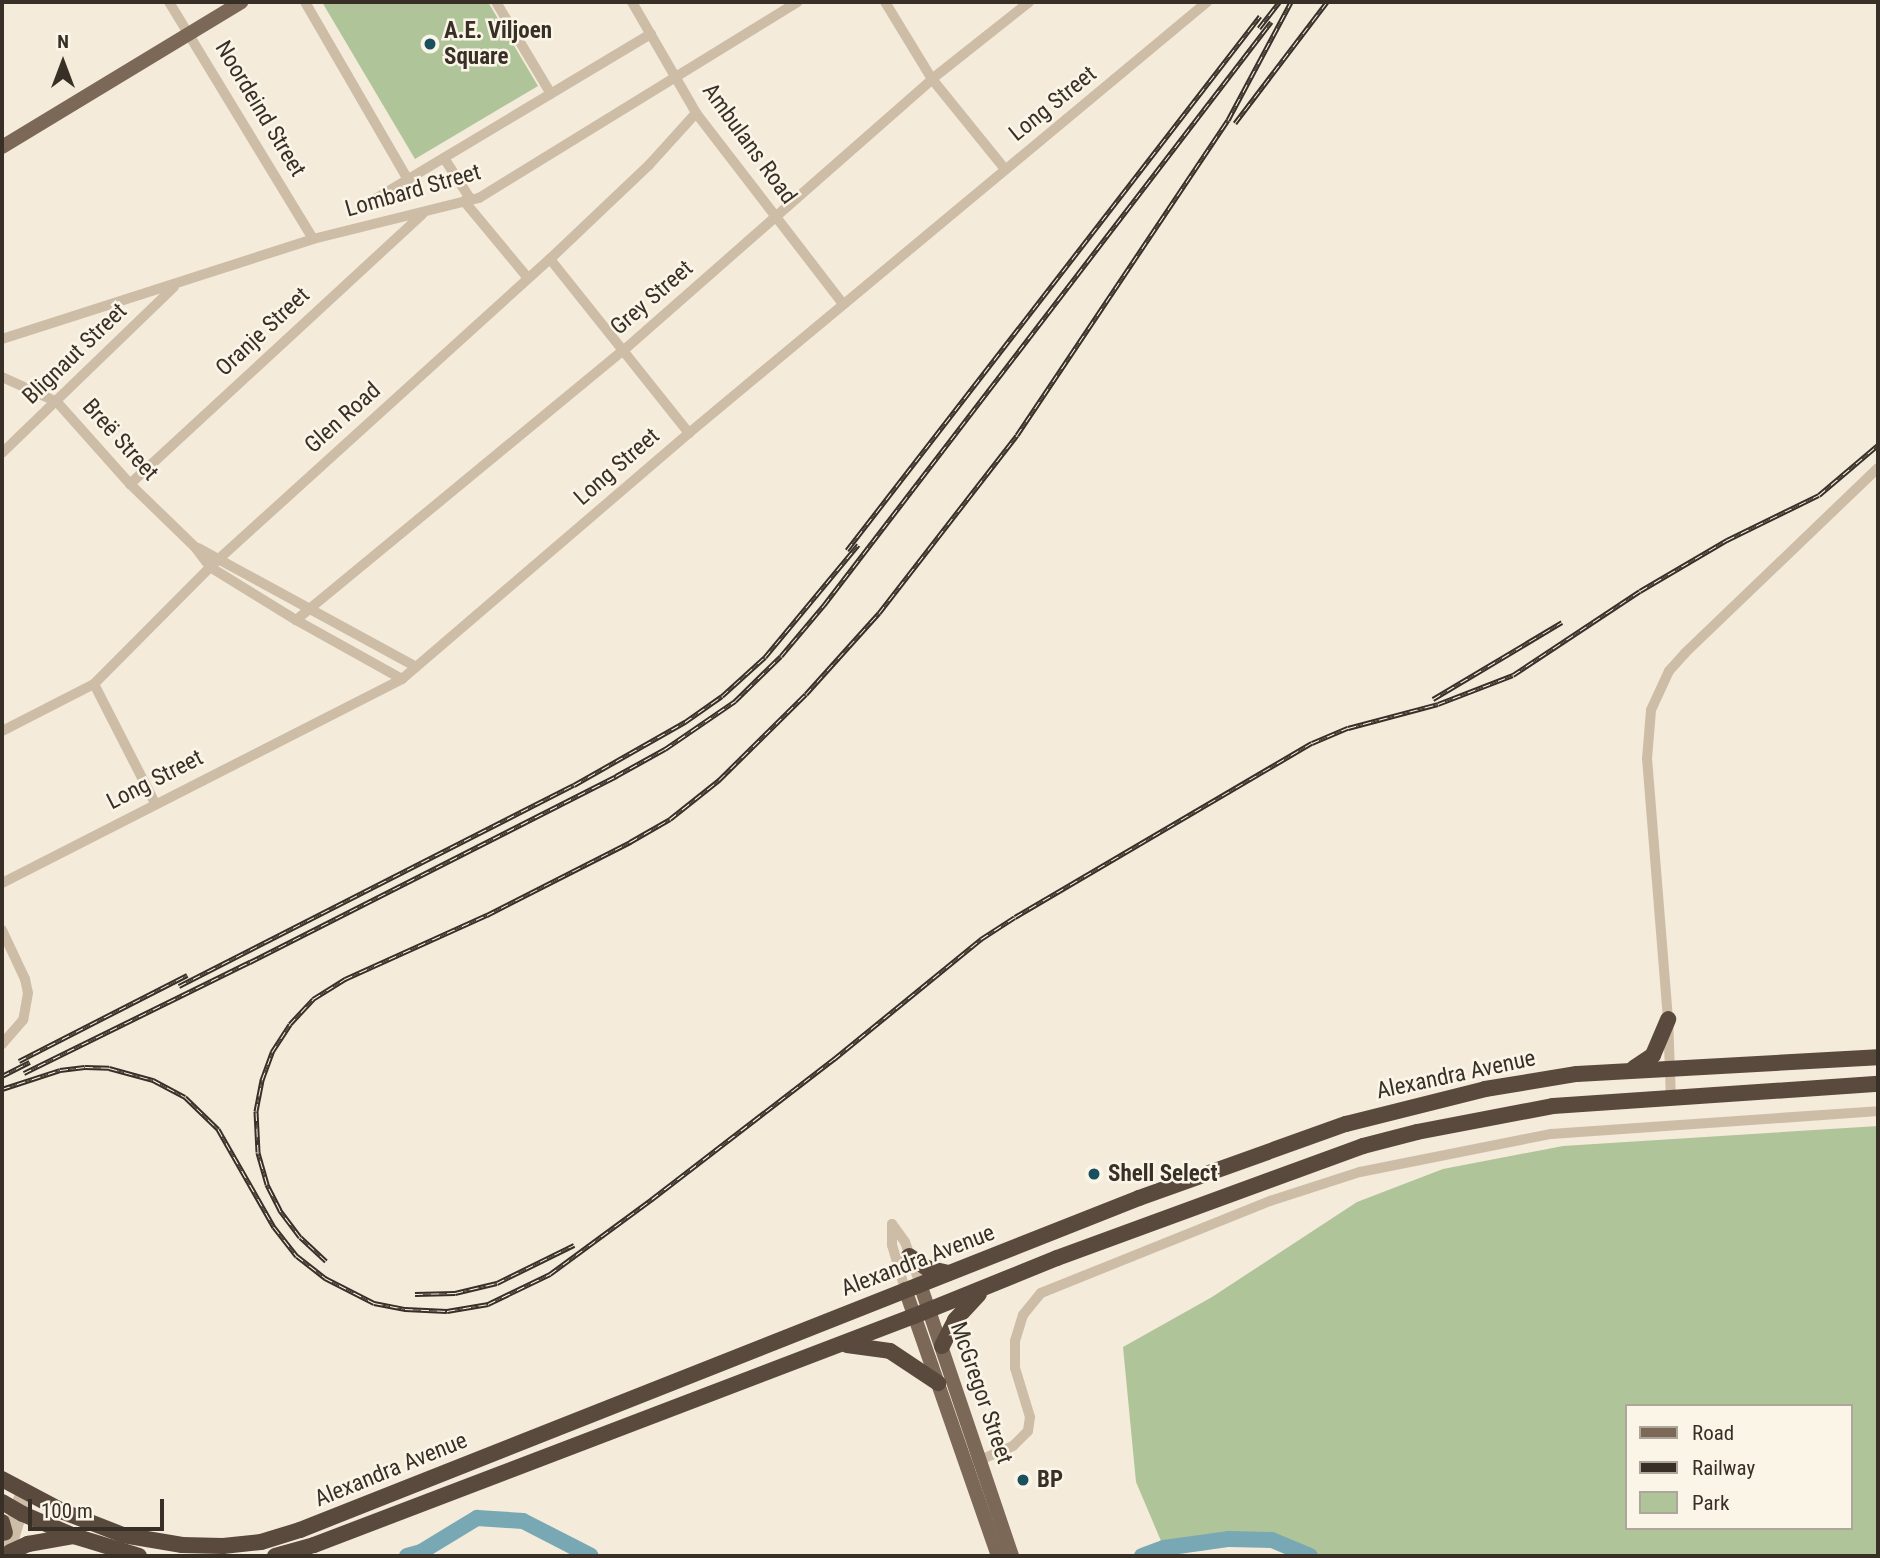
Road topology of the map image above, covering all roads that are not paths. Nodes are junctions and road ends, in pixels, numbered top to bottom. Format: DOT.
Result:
graph roads {
  1 [pos="169,2"];
  2 [pos="241,2"];
  3 [pos="305,2"];
  4 [pos="496,2"];
  5 [pos="632,2"];
  6 [pos="797,2"];
  7 [pos="885,2"];
  8 [pos="1029,2"];
  9 [pos="1201,4"];
  10 [pos="189,33"];
  11 [pos="651,34"];
  12 [pos="677,77"];
  13 [pos="932,79"];
  14 [pos="551,94"];
  15 [pos="696,113"];
  16 [pos="2,148"];
  17 [pos="444,158"];
  18 [pos="1005,169"];
  19 [pos="408,180"];
  20 [pos="468,200"];
  21 [pos="360,208"];
  22 [pos="425,212"];
  23 [pos="777,218"];
  24 [pos="313,239"];
  25 [pos="550,259"];
  26 [pos="528,278"];
  27 [pos="176,285"];
  28 [pos="843,304"];
  29 [pos="2,339"];
  30 [pos="624,350"];
  31 [pos="2,377"];
  32 [pos="57,401"];
  33 [pos="689,433"];
  34 [pos="2,453"];
  35 [pos="1878,468"];
  36 [pos="130,484"];
  37 [pos="195,547"];
  38 [pos="220,558"];
  39 [pos="209,567"];
  40 [pos="309,609"];
  41 [pos="296,620"];
  42 [pos="416,667"];
  43 [pos="402,678"];
  44 [pos="94,684"];
  45 [pos="2,731"];
  46 [pos="155,803"];
  47 [pos="2,883"];
  48 [pos="2,930"];
  49 [pos="1668,1019"];
  50 [pos="2,1044"];
  51 [pos="1878,1057"];
  52 [pos="1670,1068"];
  53 [pos="1622,1071"];
  54 [pos="1878,1084"];
  55 [pos="1485,1089"];
  56 [pos="1671,1099"];
  57 [pos="1878,1111"];
  58 [pos="1493,1116"];
  59 [pos="909,1256"];
  60 [pos="949,1273"];
  61 [pos="1005,1278"];
  62 [pos="912,1287"];
  63 [pos="921,1313"];
  64 [pos="837,1345"];
  65 [pos="942,1346"];
  66 [pos="938,1384"];
  67 [pos="972,1463"];
  68 [pos="2,1479"];
  69 [pos="24,1493"];
  70 [pos="12,1508"];
  71 [pos="74,1536"];
  72 [pos="6,1542"];
  73 [pos="139,1556"];
  74 [pos="275,1556"];
  75 [pos="998,1556"];
  76 [pos="1012,1556"];
  1 -- 10 [label="street, Noordeind Street"];
  2 -- 10 [label="main road"];
  3 -- 19 [label="street"];
  4 -- 14 [label="street"];
  5 -- 11 [label="street, Ambulans Road"];
  6 -- 12 [label="street, Lombard Street"];
  7 -- 13 [label="street"];
  8 -- 13 [label="street, Grey Street"];
  9 -- 18 [label="street, Long Street"];
  10 -- 16 [label="main road"];
  10 -- 24 [label="street, Noordeind Street"];
  11 -- 12 [label="street, Ambulans Road"];
  11 -- 14 [label="street"];
  12 -- 15 [label="street, Ambulans Road"];
  12 -- 20 [label="street, Lombard Street"];
  13 -- 18 [label="street"];
  13 -- 23 [label="street, Grey Street"];
  14 -- 17 [label="street"];
  15 -- 23 [label="street, Ambulans Road"];
  15 -- 25 [label="street, Glen Road"];
  17 -- 19 [label="street"];
  17 -- 20 [label="street"];
  18 -- 28 [label="street, Long Street"];
  19 -- 21 [label="street"];
  20 -- 22 [label="street, Lombard Street"];
  20 -- 26 [label="street"];
  22 -- 24 [label="street, Lombard Street"];
  22 -- 36 [label="street, Oranje Street"];
  23 -- 28 [label="street, Ambulans Road"];
  23 -- 30 [label="street, Grey Street"];
  24 -- 27 [label="street, Lombard Street"];
  25 -- 26 [label="street, Glen Road"];
  25 -- 30 [label="street"];
  26 -- 38 [label="street, Glen Road"];
  27 -- 29 [label="street, Lombard Street"];
  27 -- 32 [label="street, Blignaut Street"];
  28 -- 33 [label="street, Long Street"];
  30 -- 33 [label="street"];
  30 -- 40 [label="street, Grey Street"];
  31 -- 32 [label="street, Breë Street"];
  32 -- 34 [label="street, Blignaut Street"];
  32 -- 36 [label="street, Breë Street"];
  33 -- 42 [label="street, Long Street"];
  35 -- 49 [label="street"];
  36 -- 37 [label="street, Breë Street"];
  37 -- 38 [label="street, Breë Street"];
  37 -- 39 [label="street, Breë Street"];
  38 -- 39 [label="street, Glen Road"];
  38 -- 40 [label="street, Breë Street"];
  39 -- 41 [label="street, Breë Street"];
  39 -- 44 [label="street, Glen Road"];
  40 -- 41 [label="street, Grey Street"];
  40 -- 42 [label="street, Breë Street"];
  41 -- 43 [label="street, Breë Street"];
  42 -- 43 [label="street, Long Street"];
  43 -- 46 [label="street, Long Street"];
  44 -- 45 [label="street, Glen Road"];
  44 -- 46 [label="street"];
  46 -- 47 [label="street, Long Street"];
  48 -- 50 [label="street"];
  49 -- 52 [label="street"];
  49 -- 53 [label="highway"];
  51 -- 52 [label="highway, Alexandra Avenue"];
  52 -- 53 [label="highway, Alexandra Avenue"];
  52 -- 56 [label="street"];
  53 -- 55 [label="highway, Alexandra Avenue"];
  54 -- 56 [label="highway, Alexandra Avenue"];
  55 -- 58 [label="highway"];
  55 -- 60 [label="highway, Alexandra Avenue"];
  56 -- 58 [label="highway, Alexandra Avenue"];
  57 -- 67 [label="street"];
  58 -- 61 [label="highway, Alexandra Avenue"];
  59 -- 60 [label="highway"];
  59 -- 62 [label="street"];
  59 -- 62 [label="street"];
  60 -- 62 [label="highway, Alexandra Avenue"];
  61 -- 63 [label="highway, Alexandra Avenue"];
  61 -- 65 [label="highway"];
  62 -- 63 [label="main road, McGregor Street"];
  62 -- 69 [label="highway, Alexandra Avenue"];
  63 -- 64 [label="highway, Alexandra Avenue"];
  63 -- 65 [label="main road, McGregor Street"];
  63 -- 66 [label="main road, McGregor Street"];
  64 -- 66 [label="highway"];
  64 -- 74 [label="highway, Alexandra Avenue"];
  65 -- 67 [label="main road, McGregor Street"];
  66 -- 67 [label="main road, McGregor Street"];
  67 -- 75 [label="main road, McGregor Street"];
  67 -- 76 [label="main road, McGregor Street"];
  68 -- 69 [label="highway, Alexandra Avenue"];
  69 -- 70 [label="street"];
  70 -- 71 [label="highway"];
  70 -- 72 [label="street"];
  70 -- 72 [label="street"];
  71 -- 72 [label="highway"];
  71 -- 73 [label="highway"];
}
